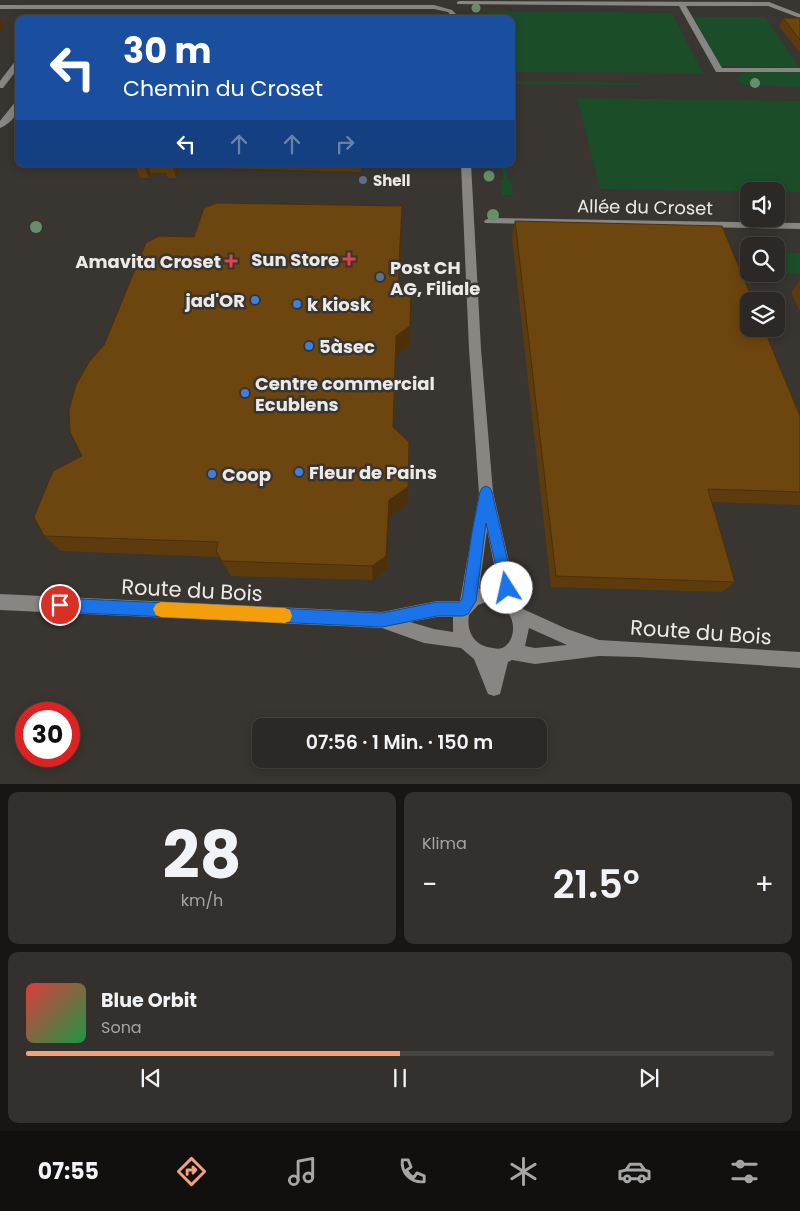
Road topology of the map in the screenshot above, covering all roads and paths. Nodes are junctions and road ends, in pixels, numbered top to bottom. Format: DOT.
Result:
graph roads {
  1 [pos="498,1"];
  2 [pos="645,1"];
  3 [pos="715,1"];
  4 [pos="459,2"];
  5 [pos="222,3"];
  6 [pos="681,3"];
  7 [pos="777,5"];
  8 [pos="0,7"];
  9 [pos="61,7"];
  10 [pos="86,7"];
  11 [pos="55,15"];
  12 [pos="81,15"];
  13 [pos="454,15"];
  14 [pos="458,15"];
  15 [pos="800,16"];
  16 [pos="15,67"];
  17 [pos="800,70"];
  18 [pos="0,86"];
  19 [pos="15,109"];
  20 [pos="0,125"];
  21 [pos="466,167"];
  22 [pos="489,221"];
  23 [pos="800,226"];
  24 [pos="486,492"];
  25 [pos="0,602"];
  26 [pos="466,605"];
  27 [pos="517,610"];
  28 [pos="382,620"];
  29 [pos="464,640"];
  30 [pos="599,648"];
  31 [pos="480,654"];
  32 [pos="506,654"];
  33 [pos="800,660"];
  1 -- 2 [label="street"];
  1 -- 4 [label="street"];
  2 -- 6 [label="street"];
  3 -- 6 [label="street"];
  3 -- 7 [label="street"];
  4 -- 14 [label="street"];
  5 -- 10 [label="street"];
  5 -- 13 [label="street"];
  6 -- 17 [label="street"];
  7 -- 15 [label="street"];
  8 -- 9 [label="street"];
  9 -- 10 [label="street"];
  9 -- 11 [label="street"];
  10 -- 12 [label="street"];
  16 -- 18 [label="street"];
  19 -- 20 [label="street"];
  21 -- 24 [label="street"];
  22 -- 23 [label="street, Allée du Croset"];
  24 -- 26 [label="street"];
  24 -- 27 [label="street"];
  25 -- 28 [label="street, Route du Bois"];
  26 -- 27 [label="street"];
  26 -- 28 [label="street, Route du Bois"];
  26 -- 29 [label="street"];
  27 -- 30 [label="street, Route du Bois"];
  27 -- 32 [label="street"];
  28 -- 29 [label="street, Route du Bois"];
  29 -- 31 [label="street"];
  30 -- 32 [label="street, Route du Bois"];
  30 -- 33 [label="street, Route du Bois"];
  31 -- 32 [label="street"];
  31 -- 32 [label="street"];
}
